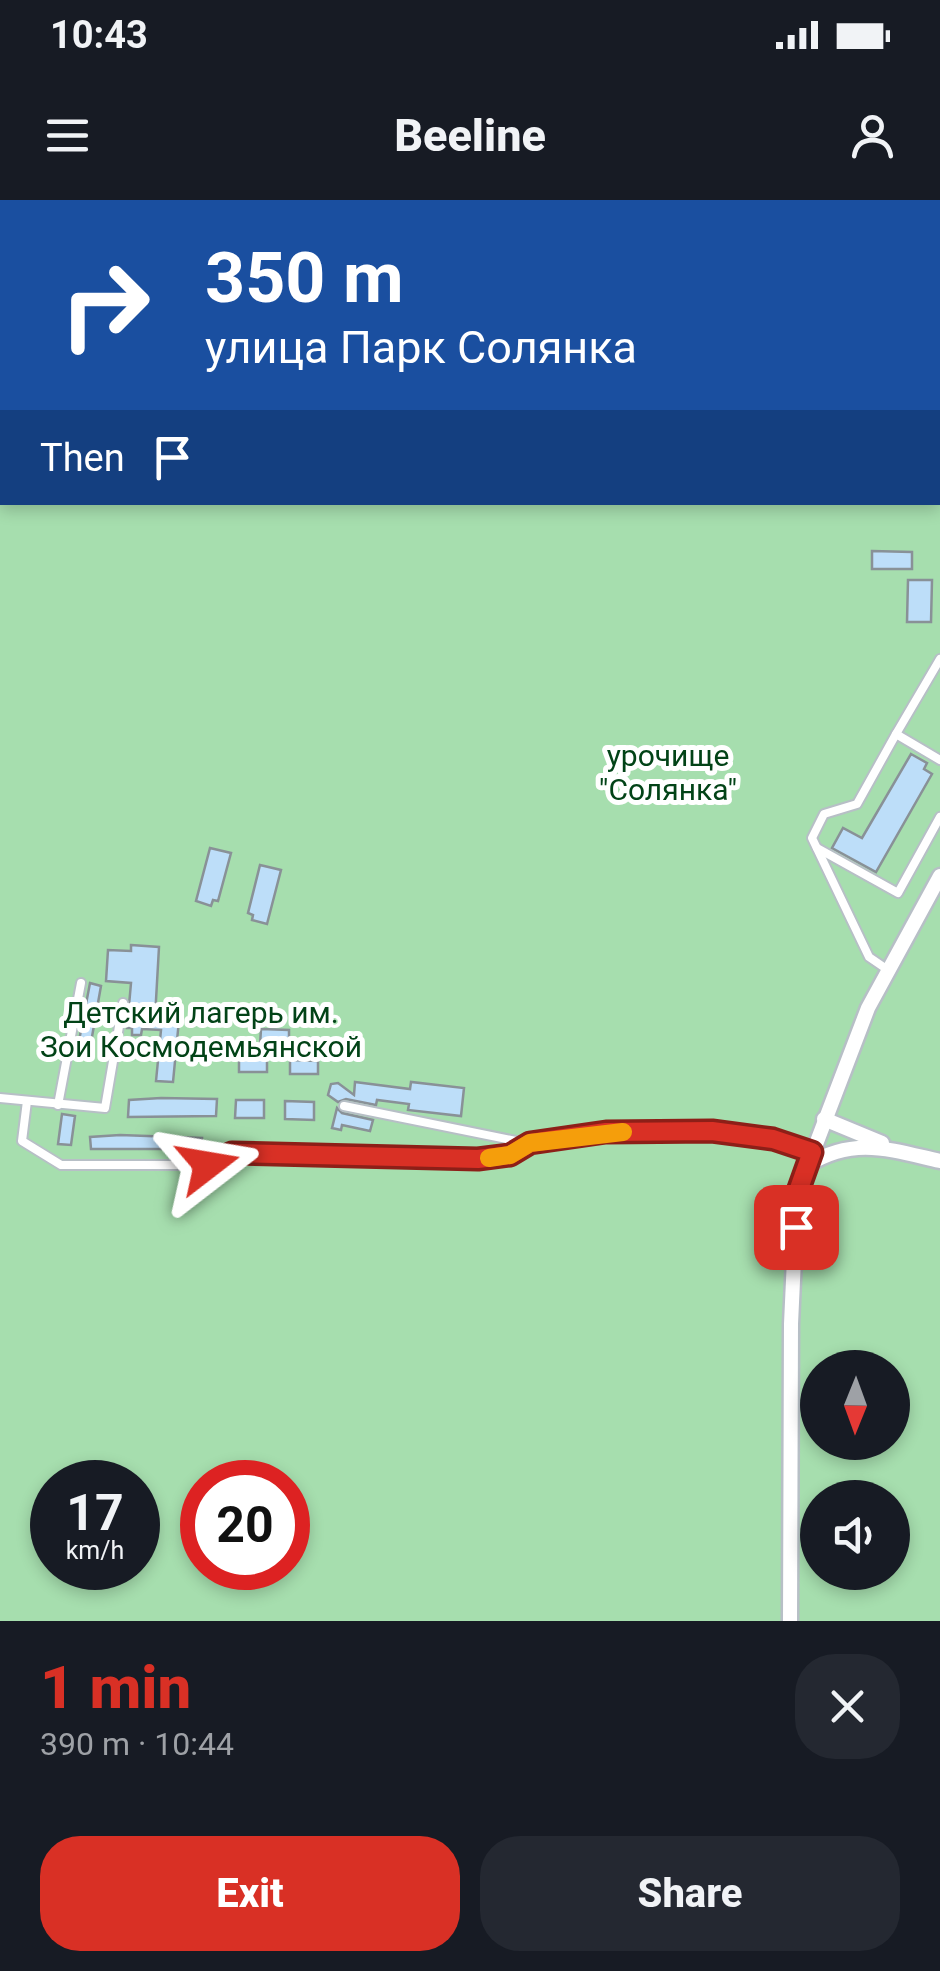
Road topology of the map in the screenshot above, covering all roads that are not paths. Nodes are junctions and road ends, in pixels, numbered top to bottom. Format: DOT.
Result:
graph roads {
  1 [pos="940,658"];
  2 [pos="896,734"];
  3 [pos="940,760"];
  4 [pos="940,818"];
  5 [pos="817,848"];
  6 [pos="940,876"];
  7 [pos="888,970"];
  8 [pos="81,984"];
  9 [pos="124,1004"];
  10 [pos="0,1098"];
  11 [pos="27,1102"];
  12 [pos="58,1104"];
  13 [pos="344,1106"];
  14 [pos="824,1119"];
  15 [pos="530,1143"];
  16 [pos="892,1147"];
  17 [pos="810,1159"];
  18 [pos="940,1161"];
  19 [pos="790,1621"];
  1 -- 2 [label="lane"];
  2 -- 3 [label="lane"];
  2 -- 5 [label="lane"];
  4 -- 5 [label="lane"];
  5 -- 7 [label="lane"];
  6 -- 7 [label="street"];
  7 -- 14 [label="street"];
  8 -- 12 [label="lane"];
  9 -- 12 [label="lane"];
  10 -- 11 [label="lane"];
  11 -- 12 [label="lane"];
  11 -- 15 [label="lane"];
  13 -- 15 [label="lane"];
  14 -- 16 [label="street"];
  14 -- 17 [label="street"];
  15 -- 17 [label="lane"];
  16 -- 17 [label="street"];
  16 -- 18 [label="street"];
  17 -- 19 [label="street"];
}
